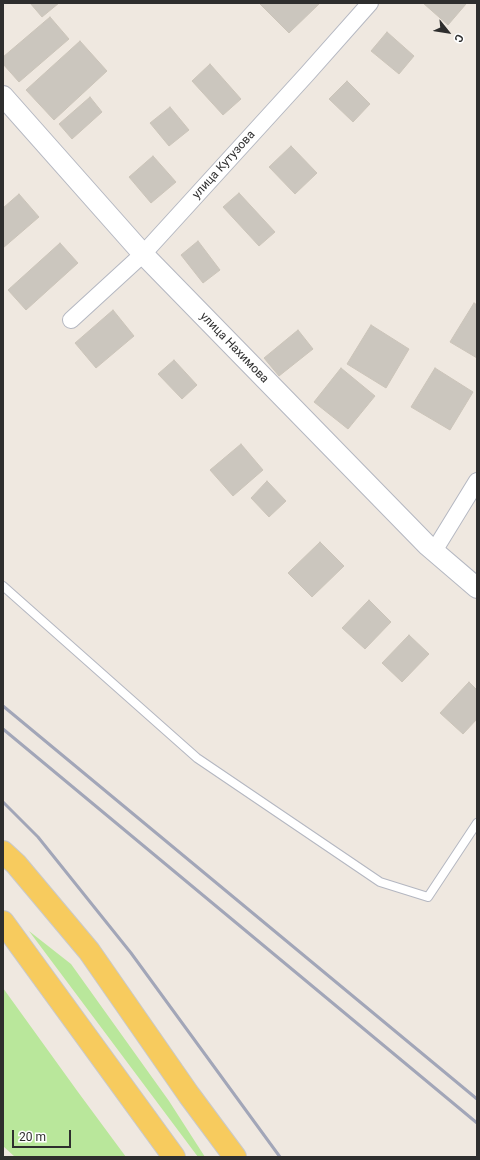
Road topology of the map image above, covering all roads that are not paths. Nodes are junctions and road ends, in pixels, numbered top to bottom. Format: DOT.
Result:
graph roads {
  1 [pos="370,3"];
  2 [pos="3,96"];
  3 [pos="143,254"];
  4 [pos="71,320"];
  5 [pos="477,481"];
  6 [pos="434,551"];
  7 [pos="3,586"];
  8 [pos="477,588"];
  9 [pos="477,823"];
  10 [pos="3,852"];
  11 [pos="3,922"];
  12 [pos="174,1157"];
  13 [pos="235,1157"];
  1 -- 3 [label="street, улица Кутузова"];
  2 -- 3 [label="street, улица Нахимова"];
  3 -- 4 [label="street, улица Кутузова"];
  3 -- 6 [label="street, улица Нахимова"];
  5 -- 6 [label="street"];
  6 -- 8 [label="street, улица Нахимова"];
  7 -- 9 [label="lane"];
  10 -- 13 [label="main road"];
  11 -- 12 [label="main road"];
}
